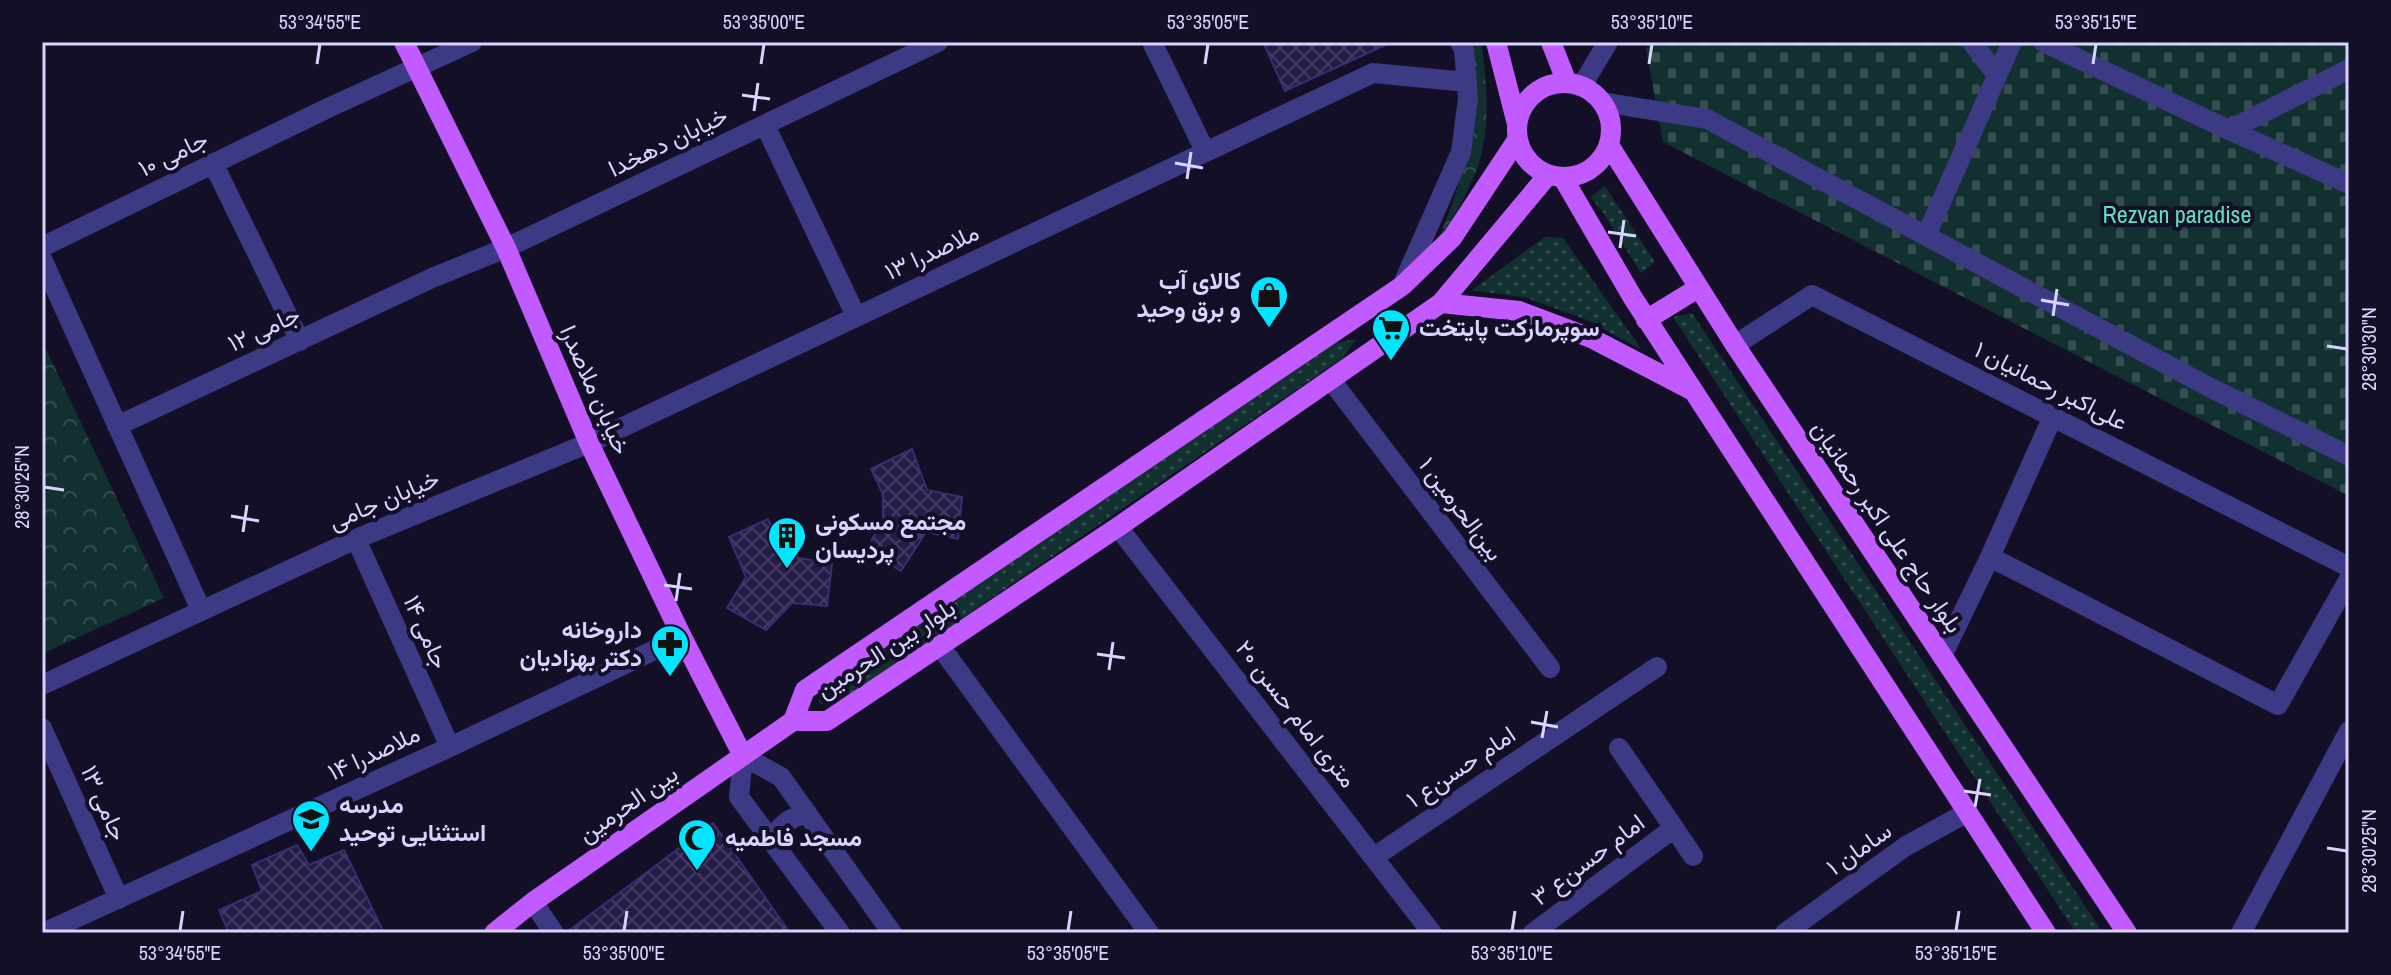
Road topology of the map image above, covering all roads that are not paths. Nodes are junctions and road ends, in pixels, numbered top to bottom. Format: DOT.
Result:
graph roads {
  1 [pos="404,42"];
  2 [pos="472,42"];
  3 [pos="938,42"];
  4 [pos="1152,42"];
  5 [pos="1460,42"];
  6 [pos="1496,42"];
  7 [pos="1551,42"];
  8 [pos="1608,42"];
  9 [pos="1972,42"];
  10 [pos="2012,42"];
  11 [pos="2043,42"];
  12 [pos="417,67"];
  13 [pos="2349,69"];
  14 [pos="1996,74"];
  15 [pos="1467,82"];
  16 [pos="1574,85"];
  17 [pos="1602,102"];
  18 [pos="765,125"];
  19 [pos="2229,130"];
  20 [pos="1517,132"];
  21 [pos="1609,145"];
  22 [pos="1205,151"];
  23 [pos="213,163"];
  24 [pos="1556,176"];
  25 [pos="2349,184"];
  26 [pos="1926,236"];
  27 [pos="42,247"];
  28 [pos="506,248"];
  29 [pos="42,259"];
  30 [pos="432,278"];
  31 [pos="1402,286"];
  32 [pos="1698,288"];
  33 [pos="1441,303"];
  34 [pos="856,316"];
  35 [pos="1355,318"];
  36 [pos="1646,320"];
  37 [pos="300,341"];
  38 [pos="1735,345"];
  39 [pos="1378,347"];
  40 [pos="1331,380"];
  41 [pos="1693,392"];
  42 [pos="2053,416"];
  43 [pos="117,426"];
  44 [pos="589,443"];
  45 [pos="2349,456"];
  46 [pos="1118,527"];
  47 [pos="356,539"];
  48 [pos="1990,557"];
  49 [pos="2349,567"];
  50 [pos="2349,579"];
  51 [pos="201,610"];
  52 [pos="682,637"];
  53 [pos="940,646"];
  54 [pos="1942,656"];
  55 [pos="1657,667"];
  56 [pos="1550,668"];
  57 [pos="42,685"];
  58 [pos="793,721"];
  59 [pos="42,728"];
  60 [pos="2349,731"];
  61 [pos="450,747"];
  62 [pos="1619,748"];
  63 [pos="743,756"];
  64 [pos="807,813"];
  65 [pos="1966,813"];
  66 [pos="1674,828"];
  67 [pos="772,840"];
  68 [pos="1693,856"];
  69 [pos="1374,857"];
  70 [pos="119,899"];
  71 [pos="533,902"];
  72 [pos="43,933"];
  73 [pos="494,933"];
  74 [pos="554,933"];
  75 [pos="840,933"];
  76 [pos="892,933"];
  77 [pos="1149,933"];
  78 [pos="1432,933"];
  79 [pos="1533,933"];
  80 [pos="1785,933"];
  81 [pos="2046,933"];
  82 [pos="2127,933"];
  83 [pos="2241,933"];
  1 -- 12 [label="main road, خیابان ملاصدرا"];
  2 -- 12 [label="street, جامی ۱۰"];
  3 -- 18 [label="street, خیابان دهخدا"];
  4 -- 22 [label="street"];
  5 -- 15 [label="street"];
  6 -- 20 [label="main road"];
  7 -- 16 [label="main road"];
  8 -- 16 [label="street"];
  9 -- 14 [label="street"];
  10 -- 14 [label="street"];
  11 -- 19 [label="street"];
  12 -- 23 [label="street, جامی ۱۰"];
  12 -- 28 [label="main road, خیابان ملاصدرا"];
  13 -- 19 [label="street"];
  14 -- 26 [label="street"];
  15 -- 22 [label="street, ملاصدرا ۱۳"];
  15 -- 31 [label="street"];
  16 -- 17 [label="main road"];
  16 -- 20 [label="main road"];
  17 -- 21 [label="main road"];
  17 -- 26 [label="street"];
  18 -- 28 [label="street, خیابان دهخدا"];
  18 -- 34 [label="street"];
  19 -- 25 [label="street"];
  20 -- 24 [label="main road"];
  20 -- 31 [label="main road, بلوار بین الحرمین"];
  21 -- 24 [label="main road"];
  21 -- 32 [label="main road, بلوار حاج علی اکبر رحمانیان"];
  22 -- 34 [label="street, ملاصدرا ۱۳"];
  23 -- 27 [label="street, جامی ۱۰"];
  23 -- 37 [label="street"];
  24 -- 33 [label="main road, بلوار بین الحرمین"];
  24 -- 36 [label="main road"];
  26 -- 45 [label="street"];
  28 -- 30 [label="street, خیابان دهخدا"];
  28 -- 44 [label="main road, خیابان ملاصدرا"];
  29 -- 43 [label="street"];
  30 -- 37 [label="street, جامی ۱۲"];
  31 -- 35 [label="main road, بلوار بین الحرمین"];
  32 -- 36 [label="main road"];
  32 -- 38 [label="main road, بلوار حاج علی اکبر رحمانیان"];
  33 -- 39 [label="main road, بلوار بین الحرمین"];
  33 -- 41 [label="main road"];
  34 -- 44 [label="street, ملاصدرا ۱۳"];
  35 -- 39 [label="main road"];
  35 -- 58 [label="main road, بلوار بین الحرمین"];
  36 -- 41 [label="main road"];
  37 -- 43 [label="street, جامی ۱۲"];
  38 -- 42 [label="street, علی‌اکبر رحمانیان ۱"];
  38 -- 54 [label="main road, بلوار حاج علی اکبر رحمانیان"];
  39 -- 40 [label="main road, بلوار بین الحرمین"];
  40 -- 46 [label="main road, بلوار بین الحرمین"];
  40 -- 56 [label="street, بین‌الحرمین ۱"];
  41 -- 65 [label="main road"];
  42 -- 48 [label="street"];
  42 -- 49 [label="street, علی‌اکبر رحمانیان ۱"];
  43 -- 51 [label="street"];
  44 -- 47 [label="street, خیابان جامی"];
  44 -- 52 [label="main road, خیابان ملاصدرا"];
  46 -- 53 [label="main road, بلوار بین الحرمین"];
  46 -- 69 [label="street, ۲۰ متری امام حسن"];
  47 -- 51 [label="street, خیابان جامی"];
  47 -- 61 [label="street, جامی ۱۴"];
  48 -- 50 [label="street"];
  48 -- 54 [label="street"];
  51 -- 57 [label="street, خیابان جامی"];
  52 -- 61 [label="street, ملاصدرا ۱۴"];
  52 -- 63 [label="main road, خیابان ملاصدرا"];
  53 -- 58 [label="main road, بلوار بین الحرمین"];
  53 -- 77 [label="street"];
  54 -- 82 [label="main road, بلوار حاج علی اکبر رحمانیان"];
  55 -- 69 [label="street, امام حسن‌ع ۱"];
  58 -- 63 [label="main road, بین الحرمین"];
  59 -- 70 [label="street, جامی ۱۳"];
  60 -- 83 [label="street"];
  61 -- 70 [label="street, ملاصدرا ۱۴"];
  62 -- 66 [label="street, امام حسن‌ع ۳"];
  63 -- 64 [label="street"];
  63 -- 67 [label="street"];
  63 -- 71 [label="main road, بین الحرمین"];
  64 -- 67 [label="street"];
  64 -- 76 [label="street"];
  65 -- 80 [label="street, سامان ۱"];
  65 -- 81 [label="main road"];
  66 -- 68 [label="street, امام حسن‌ع ۳"];
  66 -- 79 [label="street, امام حسن‌ع ۳"];
  67 -- 75 [label="street"];
  69 -- 78 [label="street, ۲۰ متری امام حسن"];
  70 -- 72 [label="street, ملاصدرا ۱۴"];
  71 -- 73 [label="main road, بین الحرمین"];
  71 -- 74 [label="street"];
}
